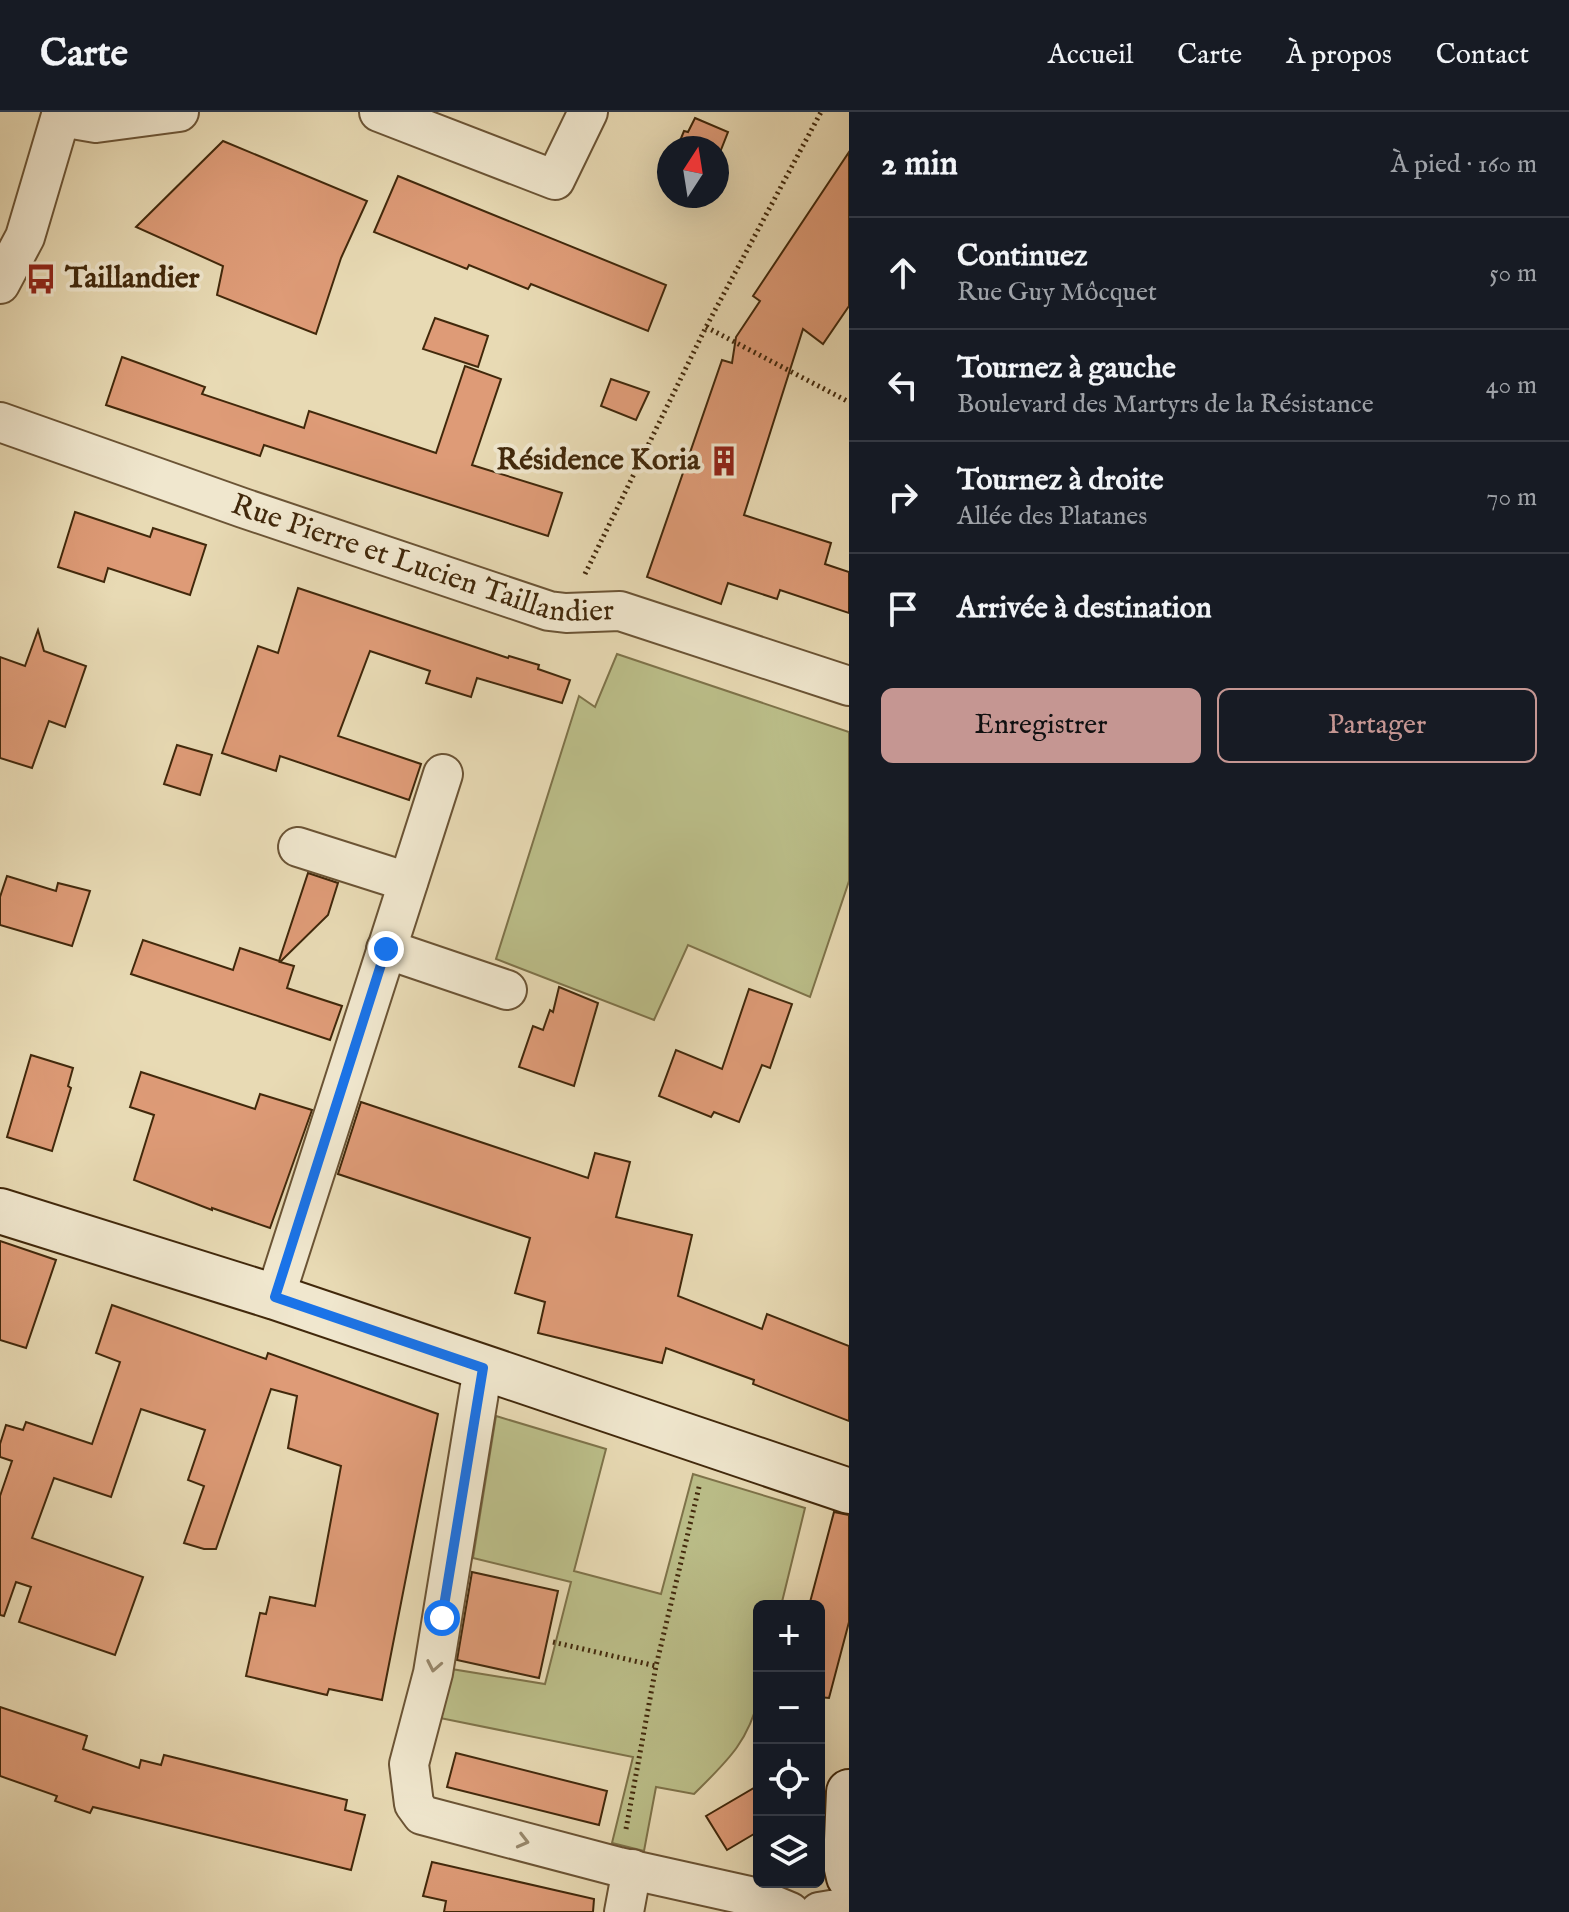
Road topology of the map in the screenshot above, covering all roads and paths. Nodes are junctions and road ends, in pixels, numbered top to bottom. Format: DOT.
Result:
graph roads {
  1 [pos="179,112"];
  2 [pos="379,112"];
  3 [pos="588,112"];
  4 [pos="821,112"];
  5 [pos="62,115"];
  6 [pos="0,284"];
  7 [pos="706,327"];
  8 [pos="849,402"];
  9 [pos="0,422"];
  10 [pos="566,613"];
  11 [pos="849,686"];
  12 [pos="443,774"];
  13 [pos="298,847"];
  14 [pos="408,882"];
  15 [pos="386,949"];
  16 [pos="507,990"];
  17 [pos="0,1211"];
  18 [pos="275,1297"];
  19 [pos="483,1368"];
  20 [pos="710,1443"];
  21 [pos="849,1491"];
  22 [pos="553,1642"];
  23 [pos="656,1666"];
  24 [pos="849,1792"];
  25 [pos="626,1868"];
  26 [pos="849,1877"];
  27 [pos="849,1907"];
  28 [pos="624,1912"];
  29 [pos="790,1912"];
  30 [pos="819,1912"];
  1 -- 5 [label="street"];
  2 -- 3 [label="street"];
  4 -- 7 [label="path"];
  5 -- 6 [label="street"];
  7 -- 8 [label="path"];
  7 -- 10 [label="path"];
  9 -- 10 [label="street, Rue Pierre et Lucien Taillandier"];
  10 -- 11 [label="street, Rue Pierre et Lucien Taillandier"];
  12 -- 14 [label="street"];
  13 -- 14 [label="street"];
  14 -- 15 [label="street"];
  15 -- 16 [label="street"];
  15 -- 18 [label="street"];
  17 -- 18 [label="street"];
  18 -- 19 [label="street"];
  19 -- 20 [label="street"];
  19 -- 25 [label="street, one-way"];
  20 -- 21 [label="street"];
  20 -- 23 [label="path"];
  22 -- 23 [label="path"];
  23 -- 25 [label="path"];
  24 -- 26 [label="street"];
  25 -- 28 [label="street"];
  25 -- 29 [label="street"];
  27 -- 30 [label="street"];
}
